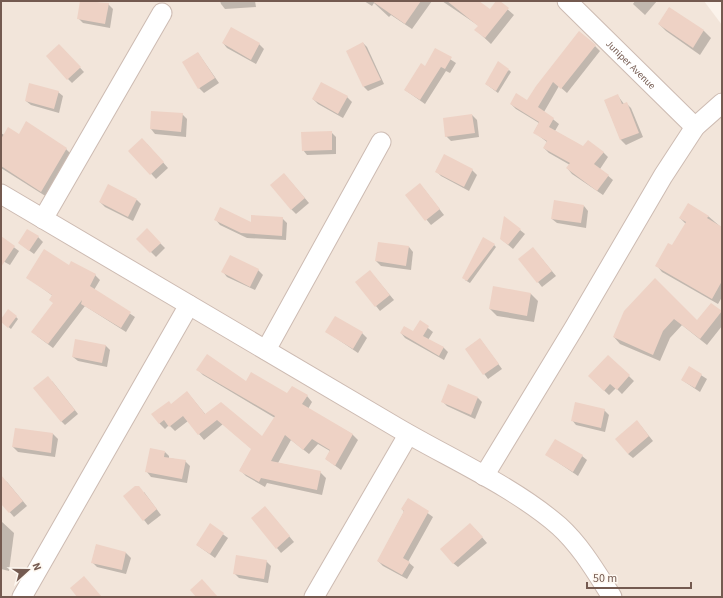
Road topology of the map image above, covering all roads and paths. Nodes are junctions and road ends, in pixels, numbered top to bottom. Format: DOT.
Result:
graph roads {
  1 [pos="566,1"];
  2 [pos="162,13"];
  3 [pos="722,103"];
  4 [pos="695,128"];
  5 [pos="381,142"];
  6 [pos="1,194"];
  7 [pos="43,219"];
  8 [pos="189,305"];
  9 [pos="266,350"];
  10 [pos="408,435"];
  11 [pos="484,476"];
  12 [pos="22,597"];
  13 [pos="314,597"];
  14 [pos="612,597"];
  1 -- 4 [label="street, Juniper Avenue"];
  2 -- 7 [label="street"];
  3 -- 4 [label="street"];
  4 -- 11 [label="street"];
  5 -- 9 [label="street"];
  6 -- 7 [label="street"];
  7 -- 8 [label="street"];
  8 -- 9 [label="street"];
  8 -- 12 [label="street"];
  9 -- 10 [label="street"];
  10 -- 11 [label="street"];
  10 -- 13 [label="street"];
  11 -- 14 [label="street"];
}
